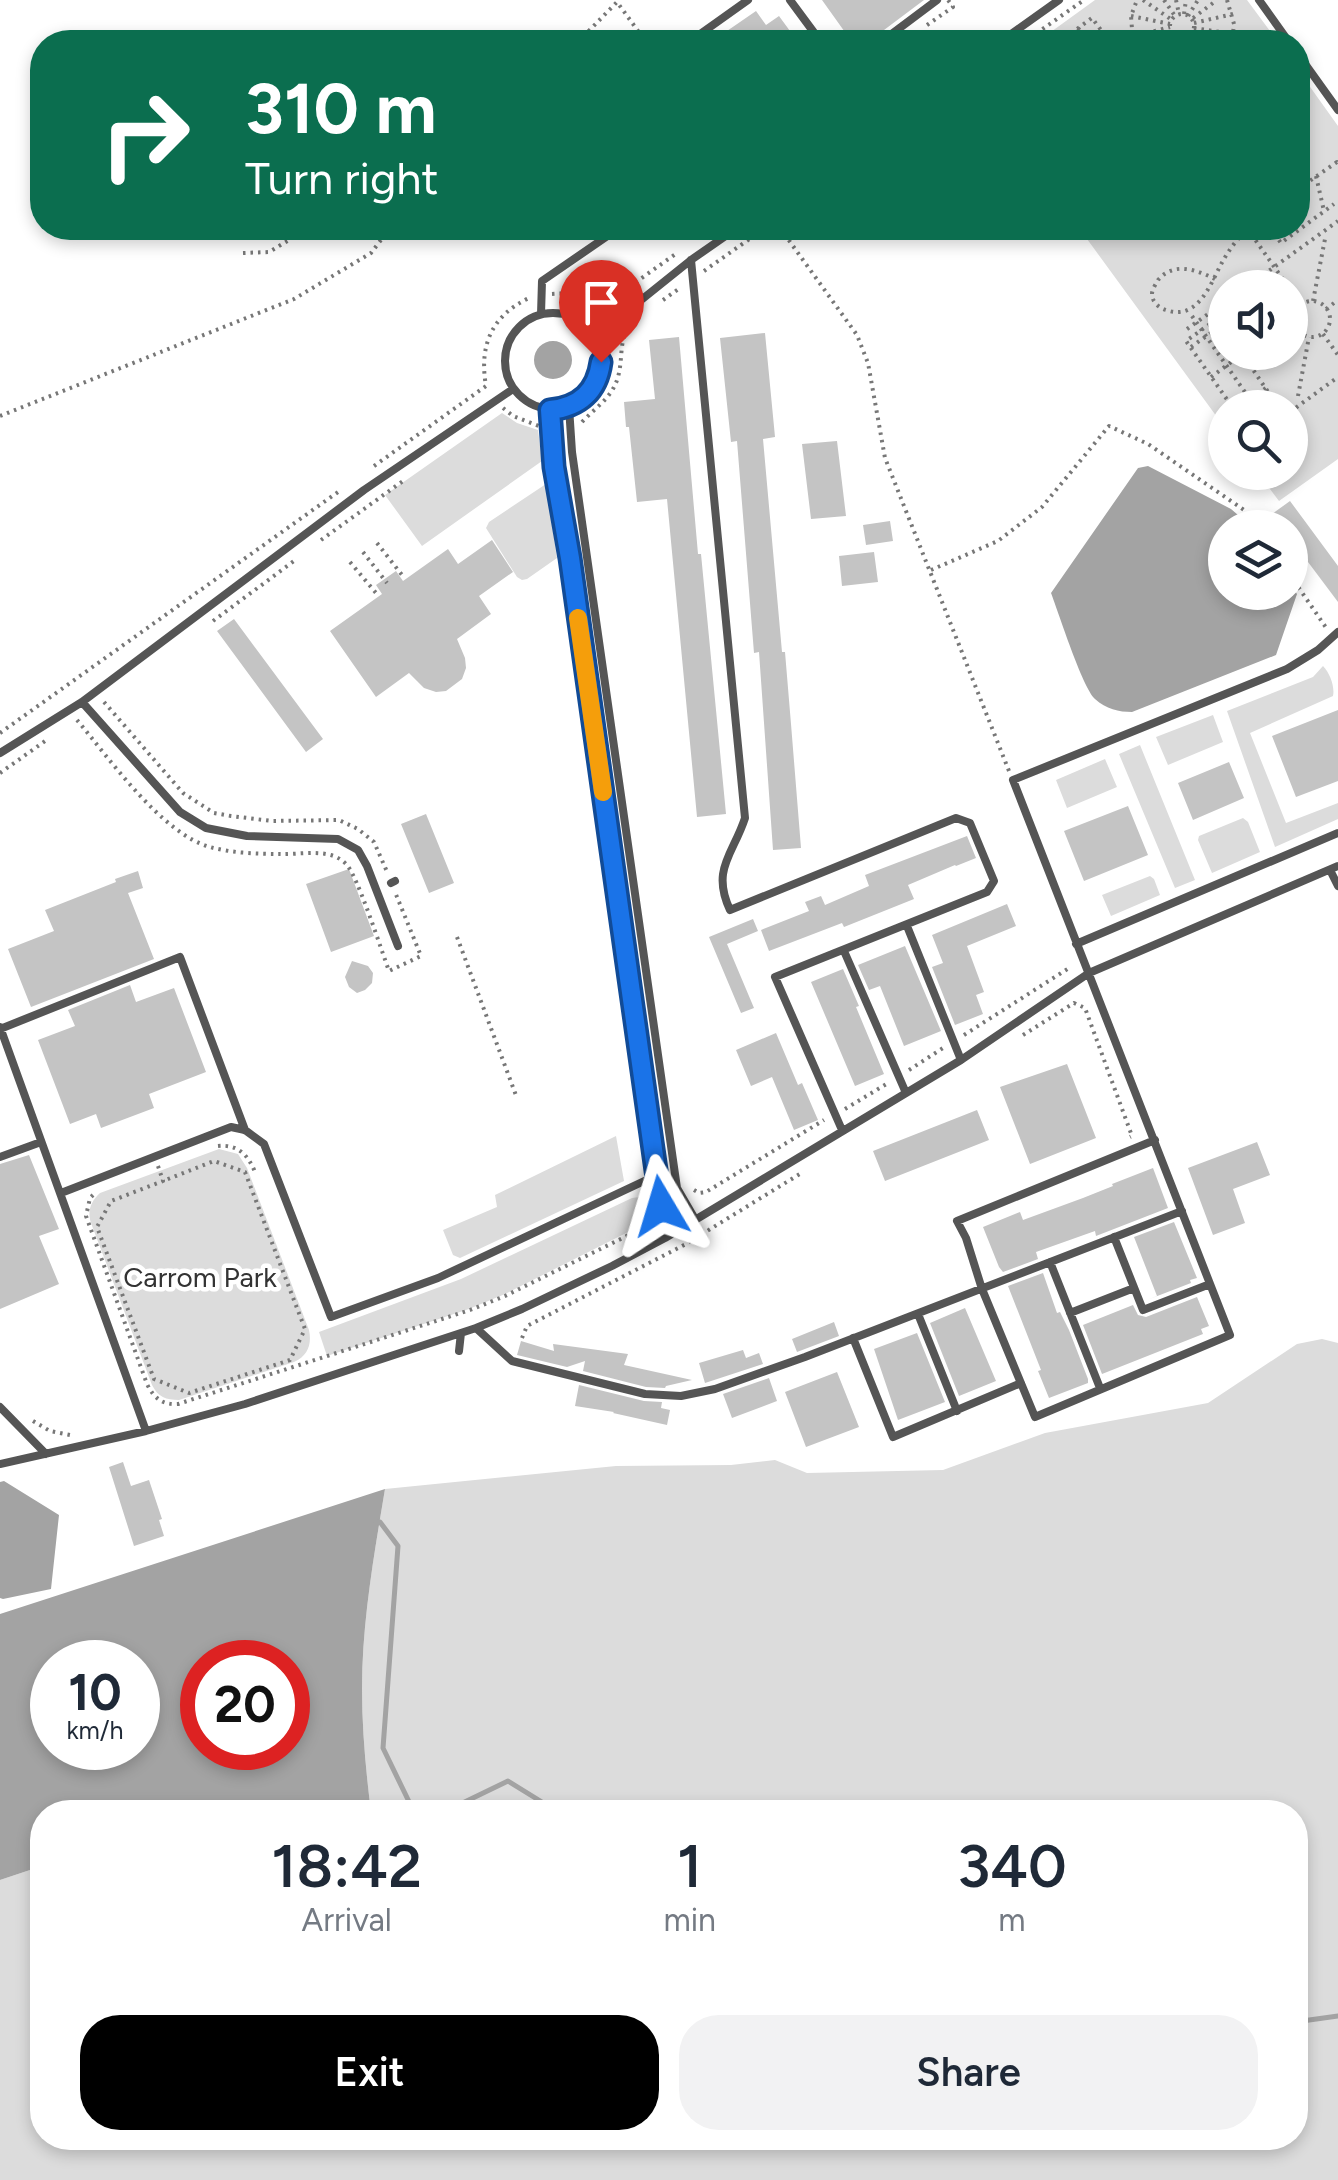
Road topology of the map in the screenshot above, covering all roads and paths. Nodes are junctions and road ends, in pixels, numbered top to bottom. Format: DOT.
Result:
graph roads {
  1 [pos="748,0"];
  2 [pos="790,0"];
  3 [pos="937,0"];
  4 [pos="1060,0"];
  5 [pos="1084,0"];
  6 [pos="1140,0"];
  7 [pos="1164,0"];
  8 [pos="1176,0"];
  9 [pos="1186,0"];
  10 [pos="1198,0"];
  11 [pos="1217,0"];
  12 [pos="1227,0"];
  13 [pos="1259,0"];
  14 [pos="617,1"];
  15 [pos="1233,14"];
  16 [pos="1131,16"];
  17 [pos="1182,27"];
  18 [pos="1078,28"];
  19 [pos="589,30"];
  20 [pos="637,30"];
  21 [pos="706,30"];
  22 [pos="811,30"];
  23 [pos="897,30"];
  24 [pos="1017,30"];
  25 [pos="1041,30"];
  26 [pos="1101,30"];
  27 [pos="1132,30"];
  28 [pos="1234,30"];
  29 [pos="1280,30"];
  30 [pos="1310,71"];
  31 [pos="1338,110"];
  32 [pos="1338,164"];
  33 [pos="1316,176"];
  34 [pos="1310,180"];
  35 [pos="1334,204"];
  36 [pos="1324,211"];
  37 [pos="1310,220"];
  38 [pos="1338,221"];
  39 [pos="1326,239"];
  40 [pos="289,240"];
  41 [pos="381,240"];
  42 [pos="602,240"];
  43 [pos="719,240"];
  44 [pos="748,240"];
  45 [pos="789,240"];
  46 [pos="1236,240"];
  47 [pos="1257,240"];
  48 [pos="684,248"];
  49 [pos="243,253"];
  50 [pos="691,260"];
  51 [pos="1275,266"];
  52 [pos="1218,270"];
  53 [pos="1270,270"];
  54 [pos="1278,270"];
  55 [pos="693,279"];
  56 [pos="1215,279"];
  57 [pos="542,294"];
  58 [pos="1338,300"];
  59 [pos="663,301"];
  60 [pos="1314,302"];
  61 [pos="1308,303"];
  62 [pos="1326,308"];
  63 [pos="541,314"];
  64 [pos="1208,314"];
  65 [pos="1192,316"];
  66 [pos="633,322"];
  67 [pos="1330,322"];
  68 [pos="1338,323"];
  69 [pos="1208,326"];
  70 [pos="1188,329"];
  71 [pos="1202,330"];
  72 [pos="1322,334"];
  73 [pos="1206,336"];
  74 [pos="595,337"];
  75 [pos="1309,337"];
  76 [pos="1208,339"];
  77 [pos="1190,347"];
  78 [pos="1338,355"];
  79 [pos="1221,370"];
  80 [pos="1254,370"];
  81 [pos="1211,377"];
  82 [pos="1338,377"];
  83 [pos="1266,388"];
  84 [pos="513,389"];
  85 [pos="1220,390"];
  86 [pos="1264,390"];
  87 [pos="1299,390"];
  88 [pos="1308,401"];
  89 [pos="569,406"];
  90 [pos="550,410"];
  91 [pos="0,416"];
  92 [pos="579,426"];
  93 [pos="372,467"];
  94 [pos="340,490"];
  95 [pos="1245,510"];
  96 [pos="377,543"];
  97 [pos="363,552"];
  98 [pos="350,562"];
  99 [pos="930,571"];
  100 [pos="401,576"];
  101 [pos="386,583"];
  102 [pos="378,592"];
  103 [pos="1308,599"];
  104 [pos="1335,635"];
  105 [pos="82,702"];
  106 [pos="0,733"];
  107 [pos="0,753"];
  108 [pos="1013,780"];
  109 [pos="1338,833"];
  110 [pos="1334,868"];
  111 [pos="1338,886"];
  112 [pos="907,926"];
  113 [pos="457,938"];
  114 [pos="1076,944"];
  115 [pos="398,946"];
  116 [pos="844,950"];
  117 [pos="1070,968"];
  118 [pos="1089,973"];
  119 [pos="0,1028"];
  120 [pos="1024,1035"];
  121 [pos="954,1042"];
  122 [pos="3,1044"];
  123 [pos="961,1060"];
  124 [pos="898,1076"];
  125 [pos="906,1093"];
  126 [pos="517,1098"];
  127 [pos="835,1114"];
  128 [pos="245,1130"];
  129 [pos="842,1130"];
  130 [pos="1155,1140"];
  131 [pos="41,1142"];
  132 [pos="1115,1143"];
  133 [pos="154,1156"];
  134 [pos="0,1157"];
  135 [pos="804,1171"];
  136 [pos="657,1176"];
  137 [pos="164,1181"];
  138 [pos="691,1188"];
  139 [pos="62,1194"];
  140 [pos="1182,1211"];
  141 [pos="695,1219"];
  142 [pos="1114,1237"];
  143 [pos="664,1238"];
  144 [pos="1050,1262"];
  145 [pos="1210,1284"];
  146 [pos="982,1288"];
  147 [pos="1134,1288"];
  148 [pos="1070,1313"];
  149 [pos="918,1314"];
  150 [pos="476,1328"];
  151 [pos="462,1333"];
  152 [pos="522,1338"];
  153 [pos="853,1338"];
  154 [pos="459,1350"];
  155 [pos="1021,1383"];
  156 [pos="1100,1388"];
  157 [pos="0,1407"];
  158 [pos="956,1410"];
  159 [pos="26,1417"];
  160 [pos="146,1432"];
  161 [pos="82,1434"];
  162 [pos="46,1454"];
  163 [pos="0,1464"];
  1 -- 21 [label="lane"];
  2 -- 22 [label="lane"];
  3 -- 23 [label="lane"];
  4 -- 24 [label="lane"];
  5 -- 25 [label="path"];
  6 -- 16 [label="path"];
  6 -- 17 [label="path"];
  7 -- 17 [label="path"];
  8 -- 17 [label="path"];
  9 -- 17 [label="path"];
  10 -- 17 [label="path"];
  11 -- 17 [label="path"];
  12 -- 15 [label="path"];
  13 -- 29 [label="lane"];
  14 -- 19 [label="path"];
  14 -- 20 [label="path"];
  15 -- 17 [label="path"];
  15 -- 28 [label="path"];
  16 -- 17 [label="path"];
  16 -- 27 [label="path"];
  18 -- 26 [label="path"];
  30 -- 31 [label="lane"];
  32 -- 33 [label="path"];
  33 -- 34 [label="path"];
  33 -- 36 [label="path"];
  35 -- 36 [label="path"];
  36 -- 37 [label="path"];
  38 -- 51 [label="path, bridge"];
  39 -- 60 [label="path"];
  40 -- 49 [label="path"];
  41 -- 91 [label="path"];
  42 -- 57 [label="lane"];
  43 -- 50 [label="lane"];
  44 -- 55 [label="path"];
  45 -- 99 [label="path"];
  46 -- 52 [label="path"];
  47 -- 51 [label="path"];
  48 -- 57 [label="path"];
  50 -- 55 [label="lane"];
  50 -- 74 [label="lane"];
  51 -- 53 [label="path, bridge"];
  51 -- 54 [label="path"];
  55 -- 59 [label="path"];
  55 -- 112 [label="lane"];
  56 -- 56 [label="path"];
  57 -- 63 [label="lane"];
  57 -- 93 [label="path"];
  58 -- 62 [label="path"];
  60 -- 61 [label="path"];
  60 -- 62 [label="path"];
  62 -- 67 [label="path"];
  63 -- 74 [label="lane"];
  63 -- 84 [label="lane"];
  64 -- 70 [label="path, bridge"];
  65 -- 71 [label="path"];
  66 -- 92 [label="path"];
  67 -- 68 [label="path"];
  67 -- 72 [label="path"];
  69 -- 71 [label="path"];
  71 -- 73 [label="path"];
  71 -- 77 [label="path"];
  72 -- 75 [label="path"];
  72 -- 78 [label="path"];
  73 -- 76 [label="path"];
  73 -- 77 [label="path"];
  74 -- 89 [label="lane"];
  75 -- 87 [label="path"];
  77 -- 81 [label="path"];
  79 -- 81 [label="path"];
  80 -- 83 [label="path"];
  81 -- 85 [label="path"];
  82 -- 88 [label="path"];
  83 -- 86 [label="path"];
  84 -- 90 [label="lane"];
  84 -- 105 [label="lane"];
  89 -- 90 [label="lane"];
  89 -- 141 [label="lane"];
  90 -- 136 [label="lane"];
  94 -- 106 [label="path"];
  95 -- 99 [label="path"];
  96 -- 100 [label="path"];
  97 -- 101 [label="path"];
  98 -- 102 [label="path"];
  99 -- 108 [label="path"];
  103 -- 104 [label="path"];
  104 -- 108 [label="lane"];
  105 -- 107 [label="lane"];
  105 -- 115 [label="lane"];
  108 -- 114 [label="lane"];
  109 -- 114 [label="lane"];
  110 -- 111 [label="lane"];
  110 -- 118 [label="lane"];
  112 -- 116 [label="lane"];
  112 -- 121 [label="lane"];
  113 -- 126 [label="path"];
  114 -- 118 [label="lane"];
  116 -- 124 [label="lane"];
  116 -- 127 [label="lane"];
  117 -- 121 [label="path"];
  118 -- 123 [label="lane"];
  118 -- 130 [label="lane"];
  119 -- 122 [label="lane"];
  119 -- 128 [label="lane"];
  120 -- 132 [label="path"];
  121 -- 123 [label="lane"];
  121 -- 124 [label="path"];
  122 -- 131 [label="lane"];
  123 -- 125 [label="lane"];
  124 -- 125 [label="lane"];
  124 -- 127 [label="path"];
  125 -- 129 [label="lane"];
  127 -- 129 [label="lane"];
  127 -- 138 [label="path"];
  128 -- 133 [label="lane"];
  128 -- 136 [label="lane"];
  129 -- 141 [label="lane"];
  130 -- 140 [label="lane"];
  130 -- 146 [label="lane"];
  131 -- 134 [label="lane"];
  131 -- 139 [label="lane"];
  133 -- 137 [label="path"];
  133 -- 139 [label="lane"];
  135 -- 152 [label="path"];
  136 -- 143 [label="lane"];
  137 -- 137 [label="path"];
  139 -- 160 [label="lane"];
  140 -- 142 [label="lane"];
  140 -- 145 [label="lane"];
  141 -- 143 [label="lane"];
  142 -- 144 [label="lane"];
  142 -- 147 [label="lane"];
  143 -- 150 [label="lane"];
  144 -- 146 [label="lane"];
  144 -- 148 [label="lane"];
  145 -- 147 [label="lane"];
  145 -- 156 [label="lane"];
  146 -- 149 [label="lane"];
  146 -- 155 [label="lane"];
  147 -- 148 [label="lane"];
  148 -- 156 [label="lane"];
  149 -- 153 [label="lane"];
  149 -- 158 [label="lane"];
  150 -- 151 [label="lane"];
  150 -- 153 [label="lane"];
  151 -- 154 [label="lane"];
  151 -- 160 [label="lane"];
  153 -- 158 [label="lane"];
  155 -- 156 [label="lane"];
  155 -- 158 [label="lane"];
  157 -- 162 [label="lane"];
  159 -- 161 [label="path"];
  160 -- 162 [label="lane"];
  162 -- 163 [label="lane"];
}
